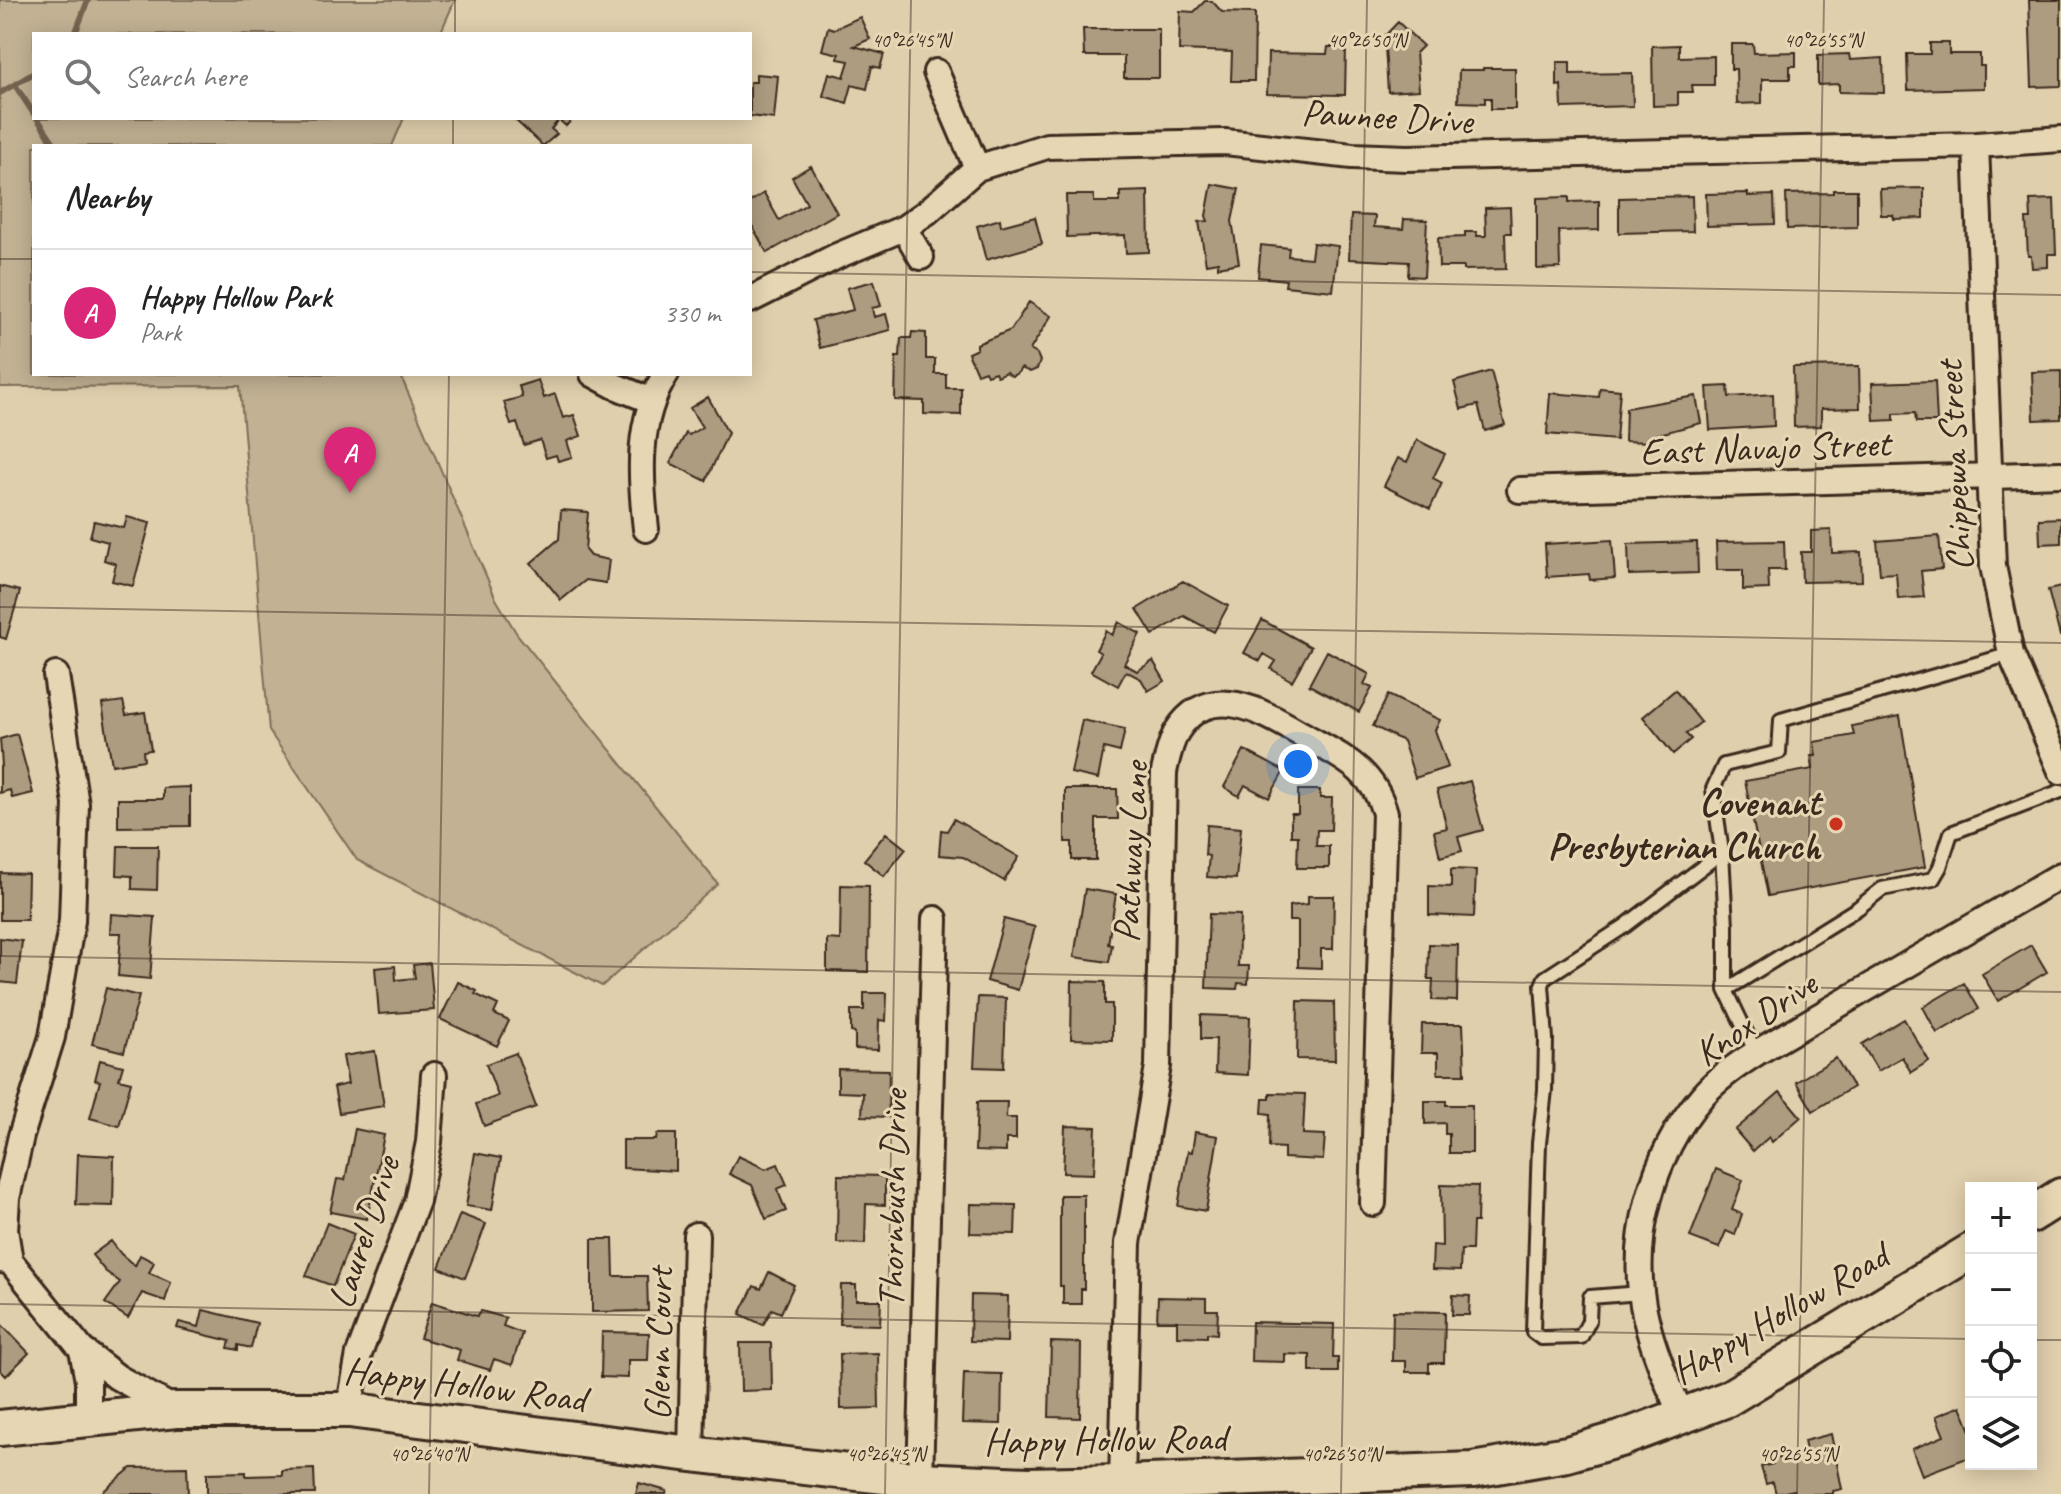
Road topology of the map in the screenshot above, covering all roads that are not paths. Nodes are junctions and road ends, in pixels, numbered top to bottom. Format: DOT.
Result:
graph roads {
  1 [pos="936,72"];
  2 [pos="2061,139"];
  3 [pos="1976,145"];
  4 [pos="977,168"];
  5 [pos="904,228"];
  6 [pos="921,257"];
  7 [pos="753,291"];
  8 [pos="597,376"];
  9 [pos="665,376"];
  10 [pos="652,401"];
  11 [pos="2061,474"];
  12 [pos="1989,476"];
  13 [pos="1520,490"];
  14 [pos="646,529"];
  15 [pos="2011,654"];
  16 [pos="56,675"];
  17 [pos="2061,771"];
  18 [pos="2061,791"];
  19 [pos="1722,852"];
  20 [pos="2061,875"];
  21 [pos="935,919"];
  22 [pos="1726,990"];
  23 [pos="1756,1053"];
  24 [pos="434,1075"];
  25 [pos="2061,1196"];
  26 [pos="1373,1203"];
  27 [pos="2037,1211"];
  28 [pos="696,1235"];
  29 [pos="1966,1254"];
  30 [pos="5,1260"];
  31 [pos="1641,1293"];
  32 [pos="82,1350"];
  33 [pos="176,1410"];
  34 [pos="349,1410"];
  35 [pos="1682,1417"];
  36 [pos="88,1418"];
  37 [pos="0,1428"];
  38 [pos="691,1454"];
  39 [pos="920,1480"];
  40 [pos="1122,1483"];
  1 -- 4 [label="street"];
  2 -- 3 [label="street, Pawnee Drive"];
  3 -- 4 [label="street, Pawnee Drive"];
  3 -- 12 [label="street, Chippewa Street"];
  4 -- 5 [label="street, Pawnee Drive"];
  5 -- 6 [label="street"];
  5 -- 7 [label="street, Pawnee Drive"];
  8 -- 10 [label="street"];
  9 -- 10 [label="street"];
  10 -- 14 [label="street"];
  11 -- 12 [label="street, East Navajo Street"];
  12 -- 13 [label="street, East Navajo Street"];
  12 -- 15 [label="street, Chippewa Street"];
  15 -- 17 [label="street, Chippewa Street"];
  15 -- 19 [label="lane"];
  16 -- 30 [label="street"];
  18 -- 22 [label="lane"];
  19 -- 22 [label="lane"];
  19 -- 31 [label="lane"];
  20 -- 23 [label="street, Knox Drive"];
  21 -- 39 [label="street, Thornbush Drive"];
  22 -- 23 [label="lane"];
  23 -- 31 [label="street, Knox Drive"];
  24 -- 34 [label="street, Laurel Drive"];
  25 -- 27 [label="main road"];
  26 -- 40 [label="street, Pathway Lane"];
  28 -- 38 [label="street, Glenn Court"];
  29 -- 35 [label="main road, Happy Hollow Road"];
  30 -- 32 [label="street"];
  31 -- 35 [label="street, Knox Drive"];
  32 -- 33 [label="street"];
  32 -- 36 [label="street"];
  33 -- 34 [label="main road, Happy Hollow Road"];
  33 -- 36 [label="main road, Happy Hollow Road"];
  34 -- 38 [label="main road, Happy Hollow Road"];
  35 -- 40 [label="main road, Happy Hollow Road"];
  36 -- 37 [label="main road, Happy Hollow Road"];
  38 -- 39 [label="main road, Happy Hollow Road"];
  39 -- 40 [label="main road, Happy Hollow Road"];
}
